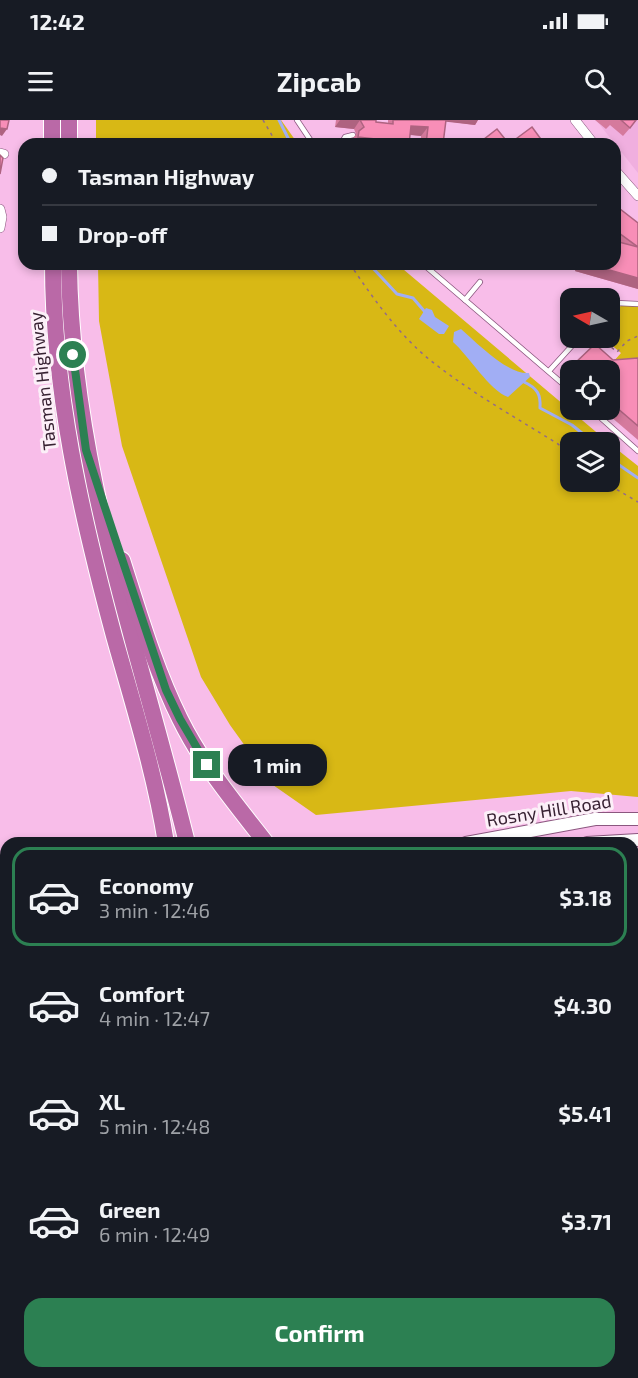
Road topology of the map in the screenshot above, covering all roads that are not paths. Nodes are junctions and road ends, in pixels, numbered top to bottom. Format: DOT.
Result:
graph roads {
  1 [pos="52,120"];
  2 [pos="69,120"];
  3 [pos="297,120"];
  4 [pos="575,120"];
  5 [pos="353,135"];
  6 [pos="52,138"];
  7 [pos="69,138"];
  8 [pos="309,138"];
  9 [pos="344,138"];
  10 [pos="589,138"];
  11 [pos="621,177"];
  12 [pos="638,196"];
  13 [pos="0,209"];
  14 [pos="1,226"];
  15 [pos="52,270"];
  16 [pos="69,270"];
  17 [pos="430,270"];
  18 [pos="480,282"];
  19 [pos="465,300"];
  20 [pos="638,303"];
  21 [pos="620,304"];
  22 [pos="570,348"];
  23 [pos="549,371"];
  24 [pos="560,381"];
  25 [pos="603,420"];
  26 [pos="86,450"];
  27 [pos="638,451"];
  28 [pos="638,819"];
  29 [pos="165,837"];
  30 [pos="185,837"];
  31 [pos="261,837"];
  32 [pos="498,837"];
  1 -- 6 [label="highway"];
  2 -- 7 [label="highway"];
  3 -- 8 [label="lane"];
  4 -- 10 [label="street"];
  5 -- 9 [label="lane"];
  11 -- 12 [label="street"];
  13 -- 14 [label="street"];
  15 -- 29 [label="highway, Tasman Highway"];
  16 -- 26 [label="highway, Tasman Highway"];
  17 -- 19 [label="lane"];
  18 -- 19 [label="lane"];
  19 -- 23 [label="lane"];
  20 -- 21 [label="lane"];
  22 -- 23 [label="lane"];
  23 -- 24 [label="lane"];
  25 -- 27 [label="lane"];
  26 -- 30 [label="highway, Tasman Highway"];
  26 -- 31 [label="highway"];
  28 -- 32 [label="main road, Rosny Hill Road"];
}
